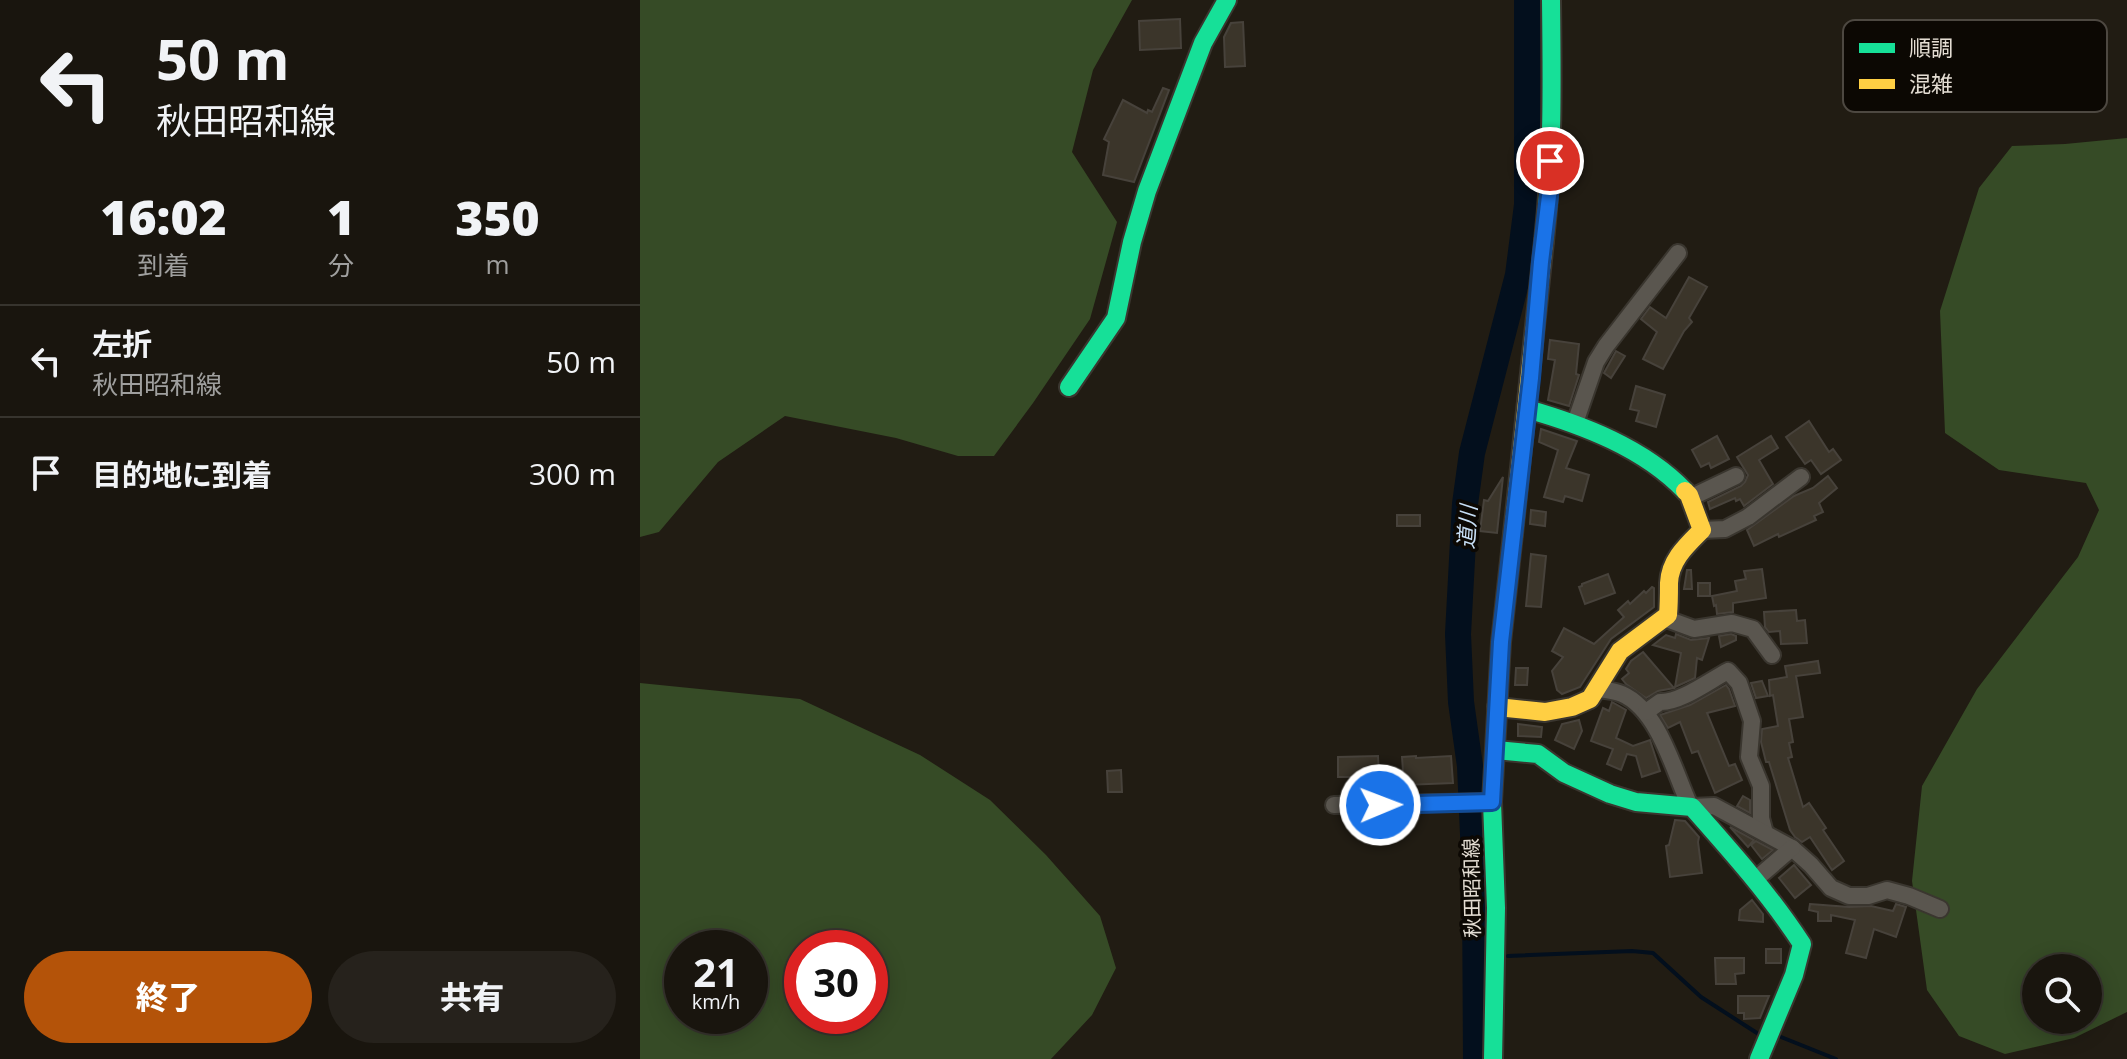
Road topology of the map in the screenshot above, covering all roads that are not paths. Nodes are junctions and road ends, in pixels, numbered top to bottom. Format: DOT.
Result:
graph roads {
  1 [pos="1227,0"];
  2 [pos="1551,0"];
  3 [pos="1678,253"];
  4 [pos="1069,387"];
  5 [pos="1527,409"];
  6 [pos="1575,423"];
  7 [pos="1736,476"];
  8 [pos="1801,477"];
  9 [pos="1690,498"];
  10 [pos="1702,530"];
  11 [pos="1664,618"];
  12 [pos="1772,655"];
  13 [pos="1598,689"];
  14 [pos="1497,707"];
  15 [pos="1646,712"];
  16 [pos="1496,750"];
  17 [pos="1492,802"];
  18 [pos="1334,805"];
  19 [pos="1691,806"];
  20 [pos="1765,833"];
  21 [pos="1792,848"];
  22 [pos="1756,879"];
  23 [pos="1940,909"];
  24 [pos="1493,1059"];
  25 [pos="1759,1059"];
  1 -- 4 [label="street"];
  2 -- 5 [label="street, 秋田昭和線"];
  3 -- 6 [label="street"];
  5 -- 6 [label="street"];
  5 -- 14 [label="street, 秋田昭和線"];
  6 -- 9 [label="street"];
  7 -- 9 [label="street"];
  8 -- 10 [label="street"];
  9 -- 10 [label="street"];
  10 -- 11 [label="street"];
  11 -- 12 [label="street"];
  11 -- 13 [label="street"];
  13 -- 14 [label="street"];
  13 -- 15 [label="street"];
  14 -- 16 [label="street, 秋田昭和線"];
  15 -- 19 [label="street"];
  15 -- 20 [label="street"];
  16 -- 17 [label="street, 秋田昭和線"];
  16 -- 19 [label="street"];
  17 -- 18 [label="street"];
  17 -- 24 [label="street, 秋田昭和線"];
  19 -- 20 [label="street"];
  19 -- 22 [label="street"];
  20 -- 21 [label="street"];
  21 -- 22 [label="street"];
  21 -- 23 [label="street"];
  22 -- 25 [label="street"];
}
